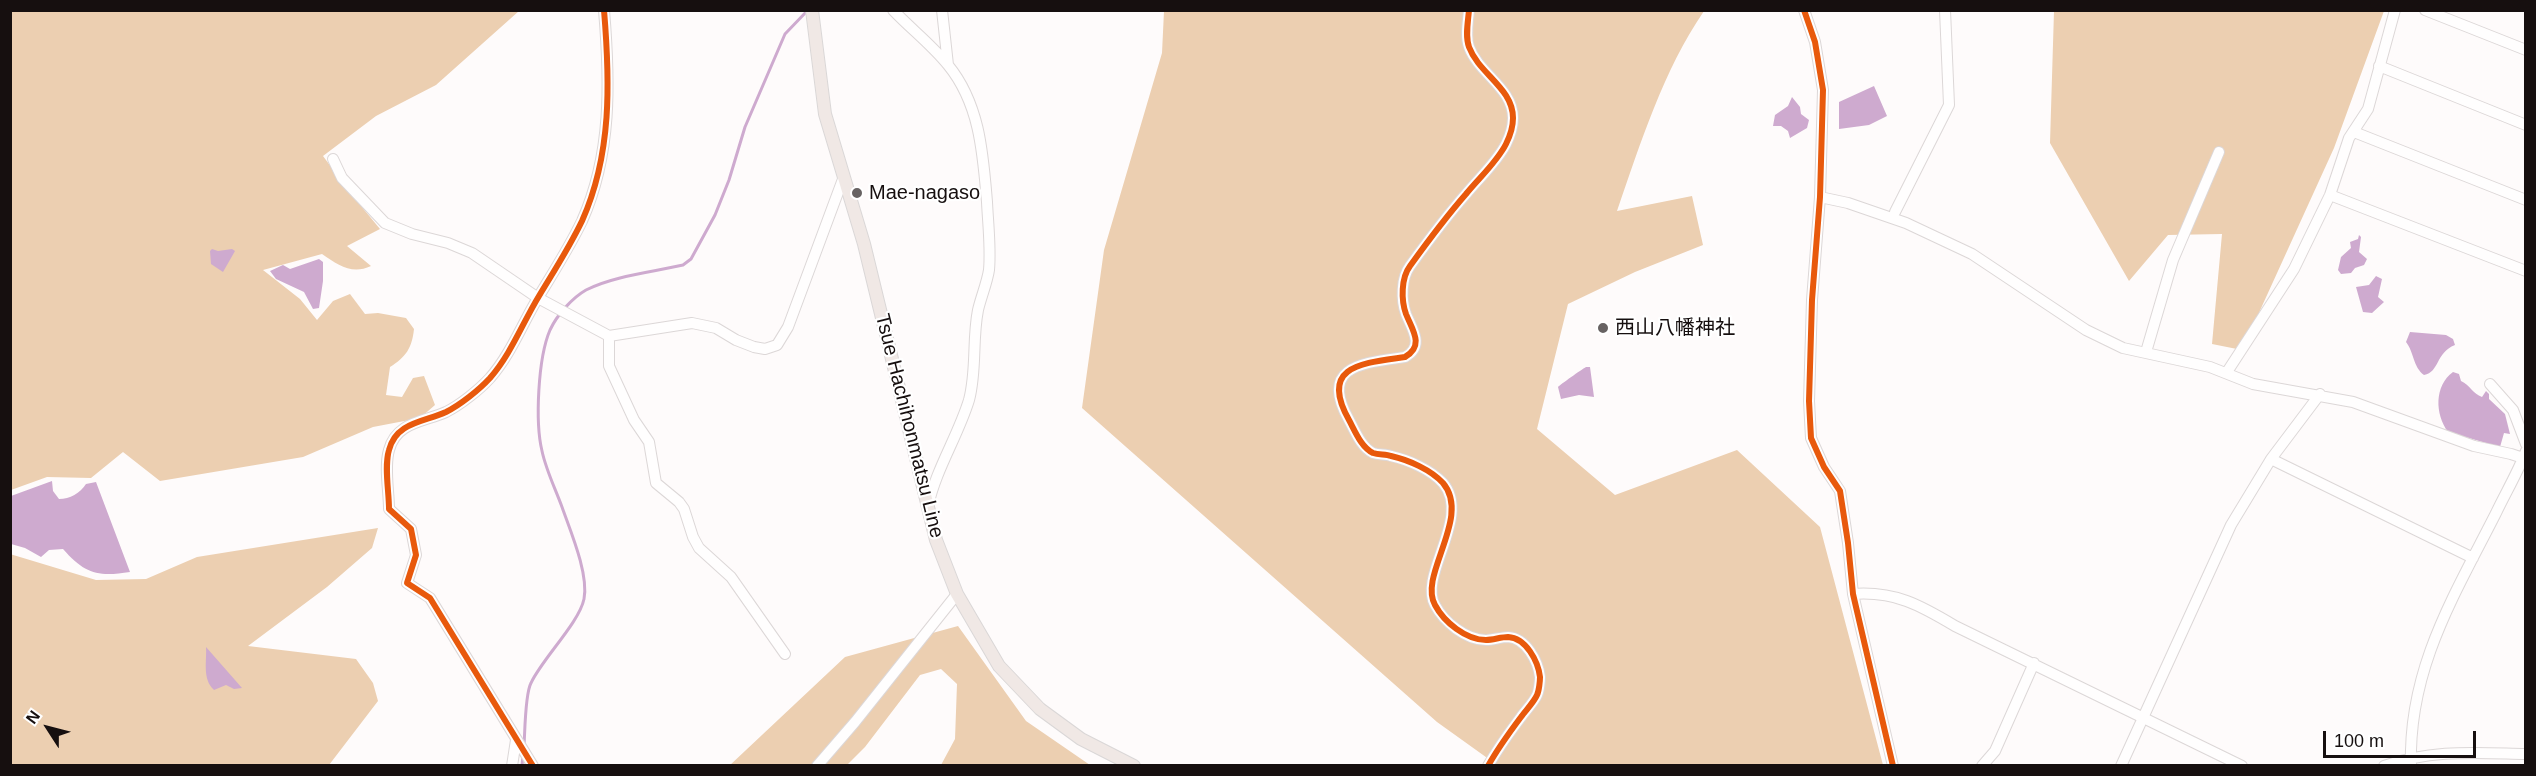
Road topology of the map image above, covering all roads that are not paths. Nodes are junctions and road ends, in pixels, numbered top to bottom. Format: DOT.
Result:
graph roads {
  1 [pos="604,10"];
  2 [pos="812,10"];
  3 [pos="893,10"];
  4 [pos="942,10"];
  5 [pos="1469,10"];
  6 [pos="1804,10"];
  7 [pos="1945,10"];
  8 [pos="2395,10"];
  9 [pos="2425,10"];
  10 [pos="2526,50"];
  11 [pos="948,65"];
  12 [pos="2379,66"];
  13 [pos="2526,125"];
  14 [pos="2354,132"];
  15 [pos="2219,152"];
  16 [pos="333,159"];
  17 [pos="843,179"];
  18 [pos="2330,195"];
  19 [pos="1820,197"];
  20 [pos="2526,200"];
  21 [pos="1895,212"];
  22 [pos="2526,271"];
  23 [pos="538,298"];
  24 [pos="609,336"];
  25 [pos="2146,352"];
  26 [pos="2227,372"];
  27 [pos="2490,384"];
  28 [pos="2320,394"];
  29 [pos="2526,444"];
  30 [pos="2525,456"];
  31 [pos="2271,459"];
  32 [pos="928,506"];
  33 [pos="2473,558"];
  34 [pos="957,594"];
  35 [pos="1853,594"];
  36 [pos="785,654"];
  37 [pos="2034,663"];
  38 [pos="2143,717"];
  39 [pos="516,740"];
  40 [pos="2526,753"];
  41 [pos="2411,761"];
  42 [pos="512,765"];
  43 [pos="533,765"];
  44 [pos="817,765"];
  45 [pos="1134,765"];
  46 [pos="1488,765"];
  47 [pos="1893,765"];
  48 [pos="1982,765"];
  49 [pos="2121,765"];
  50 [pos="2242,765"];
  51 [pos="2384,765"];
  1 -- 23 [label="street"];
  2 -- 17 [label="main road, Tsue Hachihonmatsu Line"];
  3 -- 11 [label="street"];
  4 -- 11 [label="street"];
  5 -- 46 [label="street"];
  6 -- 19 [label="street"];
  7 -- 21 [label="street"];
  8 -- 12 [label="street"];
  9 -- 10 [label="street"];
  11 -- 32 [label="street"];
  12 -- 13 [label="street"];
  12 -- 14 [label="street"];
  14 -- 18 [label="street"];
  14 -- 20 [label="street"];
  15 -- 25 [label="street"];
  16 -- 23 [label="street"];
  17 -- 24 [label="street"];
  17 -- 32 [label="main road, Tsue Hachihonmatsu Line"];
  18 -- 22 [label="street"];
  18 -- 26 [label="street"];
  19 -- 25 [label="street"];
  19 -- 35 [label="street"];
  23 -- 24 [label="street"];
  23 -- 39 [label="street"];
  24 -- 36 [label="street"];
  25 -- 26 [label="street"];
  26 -- 28 [label="street"];
  27 -- 29 [label="street"];
  28 -- 30 [label="street"];
  28 -- 31 [label="street"];
  30 -- 33 [label="street"];
  31 -- 33 [label="street"];
  31 -- 38 [label="street"];
  32 -- 34 [label="main road, Tsue Hachihonmatsu Line"];
  33 -- 41 [label="street"];
  34 -- 44 [label="street"];
  34 -- 45 [label="main road, Tsue Hachihonmatsu Line"];
  35 -- 37 [label="street"];
  35 -- 47 [label="street"];
  37 -- 38 [label="street"];
  37 -- 48 [label="street"];
  38 -- 49 [label="street"];
  38 -- 50 [label="street"];
  39 -- 42 [label="street"];
  39 -- 43 [label="street"];
  40 -- 41 [label="street"];
  41 -- 51 [label="street"];
}
